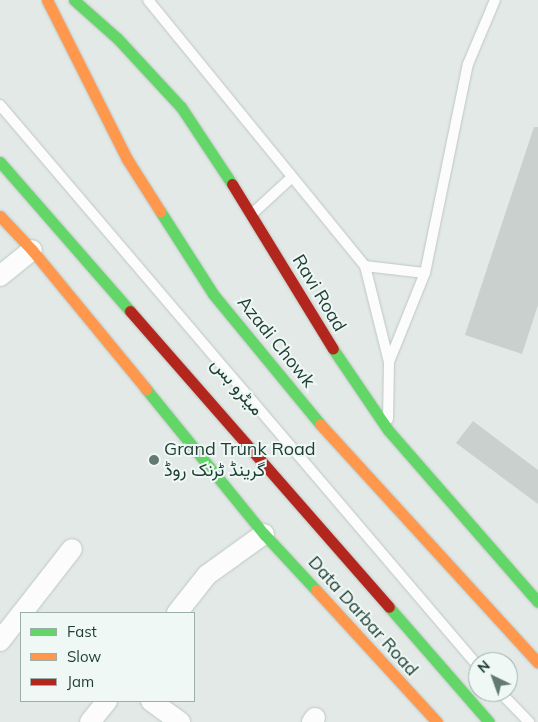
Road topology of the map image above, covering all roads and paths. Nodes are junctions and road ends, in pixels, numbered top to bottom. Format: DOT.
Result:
graph roads {
  1 [pos="47,0"];
  2 [pos="74,0"];
  3 [pos="148,0"];
  4 [pos="494,0"];
  5 [pos="0,105"];
  6 [pos="0,162"];
  7 [pos="291,178"];
  8 [pos="252,214"];
  9 [pos="0,216"];
  10 [pos="32,250"];
  11 [pos="365,266"];
  12 [pos="425,272"];
  13 [pos="0,276"];
  14 [pos="389,362"];
  15 [pos="388,430"];
  16 [pos="264,534"];
  17 [pos="72,549"];
  18 [pos="538,602"];
  19 [pos="23,612"];
  20 [pos="178,612"];
  21 [pos="20,615"];
  22 [pos="0,641"];
  23 [pos="468,654"];
  24 [pos="538,663"];
  25 [pos="106,702"];
  26 [pos="152,702"];
  27 [pos="509,702"];
  28 [pos="90,722"];
  29 [pos="180,722"];
  30 [pos="437,722"];
  31 [pos="489,722"];
  32 [pos="528,722"];
  1 -- 24 [label="main road, Azadi Chowk"];
  2 -- 8 [label="main road, Ravi Road"];
  3 -- 7 [label="lane"];
  4 -- 12 [label="lane"];
  5 -- 23 [label="lane, میٹرو بس"];
  6 -- 31 [label="main road"];
  7 -- 8 [label="lane"];
  7 -- 11 [label="lane"];
  8 -- 15 [label="main road, Ravi Road"];
  9 -- 10 [label="main road"];
  10 -- 13 [label="street"];
  10 -- 16 [label="main road"];
  11 -- 12 [label="lane"];
  11 -- 14 [label="lane"];
  12 -- 14 [label="lane"];
  14 -- 15 [label="lane"];
  15 -- 18 [label="main road, Ravi Road"];
  16 -- 20 [label="street"];
  16 -- 30 [label="main road, Data Darbar Road"];
  17 -- 19 [label="street"];
  21 -- 22 [label="street"];
  25 -- 28 [label="street"];
  26 -- 29 [label="street"];
  27 -- 32 [label="lane"];
}
